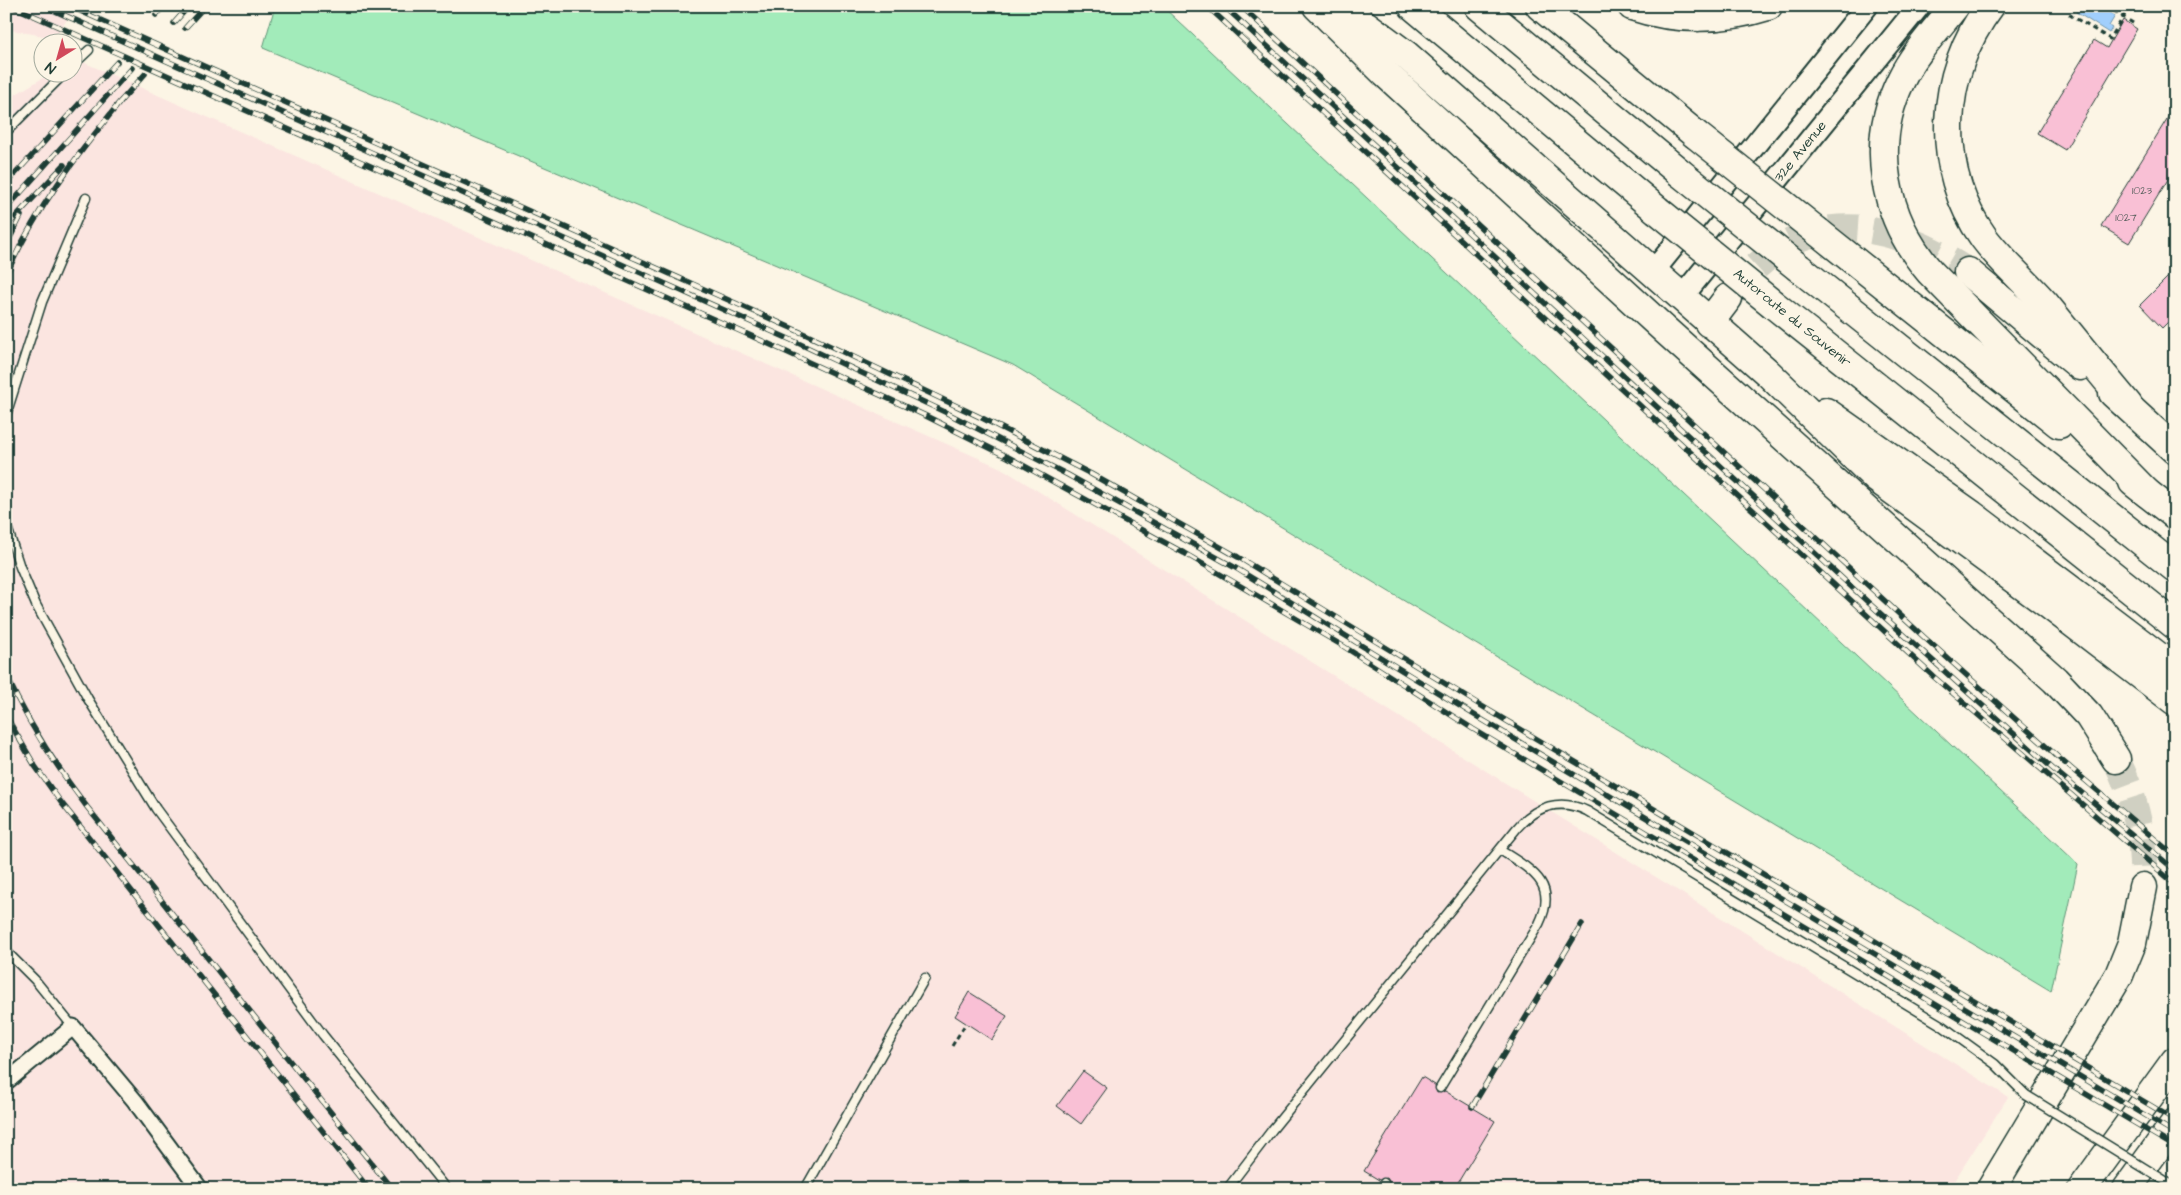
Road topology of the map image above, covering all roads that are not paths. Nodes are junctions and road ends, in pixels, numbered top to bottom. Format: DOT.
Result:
graph roads {
  1 [pos="1316,6"];
  2 [pos="1340,6"];
  3 [pos="1413,6"];
  4 [pos="1479,6"];
  5 [pos="1540,6"];
  6 [pos="1632,6"];
  7 [pos="1768,6"];
  8 [pos="1867,6"];
  9 [pos="1920,6"];
  10 [pos="1955,6"];
  11 [pos="1990,6"];
  12 [pos="88,50"];
  13 [pos="82,56"];
  14 [pos="56,82"];
  15 [pos="6,132"];
  16 [pos="86,198"];
  17 [pos="1968,272"];
  18 [pos="1652,273"];
  19 [pos="1681,298"];
  20 [pos="1728,298"];
  21 [pos="1709,323"];
  22 [pos="1767,372"];
  23 [pos="2128,405"];
  24 [pos="6,414"];
  25 [pos="2175,450"];
  26 [pos="2147,493"];
  27 [pos="2175,514"];
  28 [pos="6,524"];
  29 [pos="2175,568"];
  30 [pos="2175,625"];
  31 [pos="2175,669"];
  32 [pos="2175,702"];
  33 [pos="2116,759"];
  34 [pos="1500,850"];
  35 [pos="2142,887"];
  36 [pos="6,951"];
  37 [pos="925,978"];
  38 [pos="74,1027"];
  39 [pos="2175,1061"];
  40 [pos="6,1082"];
  41 [pos="1440,1088"];
  42 [pos="2175,1123"];
  43 [pos="2175,1187"];
  44 [pos="200,1189"];
  45 [pos="448,1189"];
  46 [pos="806,1189"];
  47 [pos="1227,1189"];
  48 [pos="1991,1189"];
  49 [pos="2082,1189"];
  50 [pos="2127,1189"];
  1 -- 33 [label="highway"];
  2 -- 18 [label="highway"];
  3 -- 30 [label="highway, Autoroute du Souvenir, bridge"];
  4 -- 29 [label="highway, bridge"];
  5 -- 26 [label="highway, bridge"];
  6 -- 7 [label="highway"];
  8 -- 18 [label="main road"];
  9 -- 19 [label="main road, 32e Avenue"];
  10 -- 26 [label="highway"];
  11 -- 23 [label="highway"];
  12 -- 13 [label="lane"];
  14 -- 15 [label="lane"];
  16 -- 24 [label="lane"];
  17 -- 23 [label="highway"];
  18 -- 19 [label="highway"];
  19 -- 21 [label="highway"];
  20 -- 21 [label="highway"];
  21 -- 22 [label="highway"];
  22 -- 31 [label="highway"];
  22 -- 32 [label="highway"];
  23 -- 25 [label="highway"];
  26 -- 27 [label="highway"];
  28 -- 45 [label="lane"];
  34 -- 41 [label="lane"];
  34 -- 43 [label="lane, bridge"];
  34 -- 47 [label="lane"];
  35 -- 48 [label="highway"];
  36 -- 38 [label="lane"];
  37 -- 46 [label="lane"];
  38 -- 40 [label="street"];
  38 -- 44 [label="street"];
  39 -- 49 [label="highway"];
  42 -- 50 [label="highway"];
}
